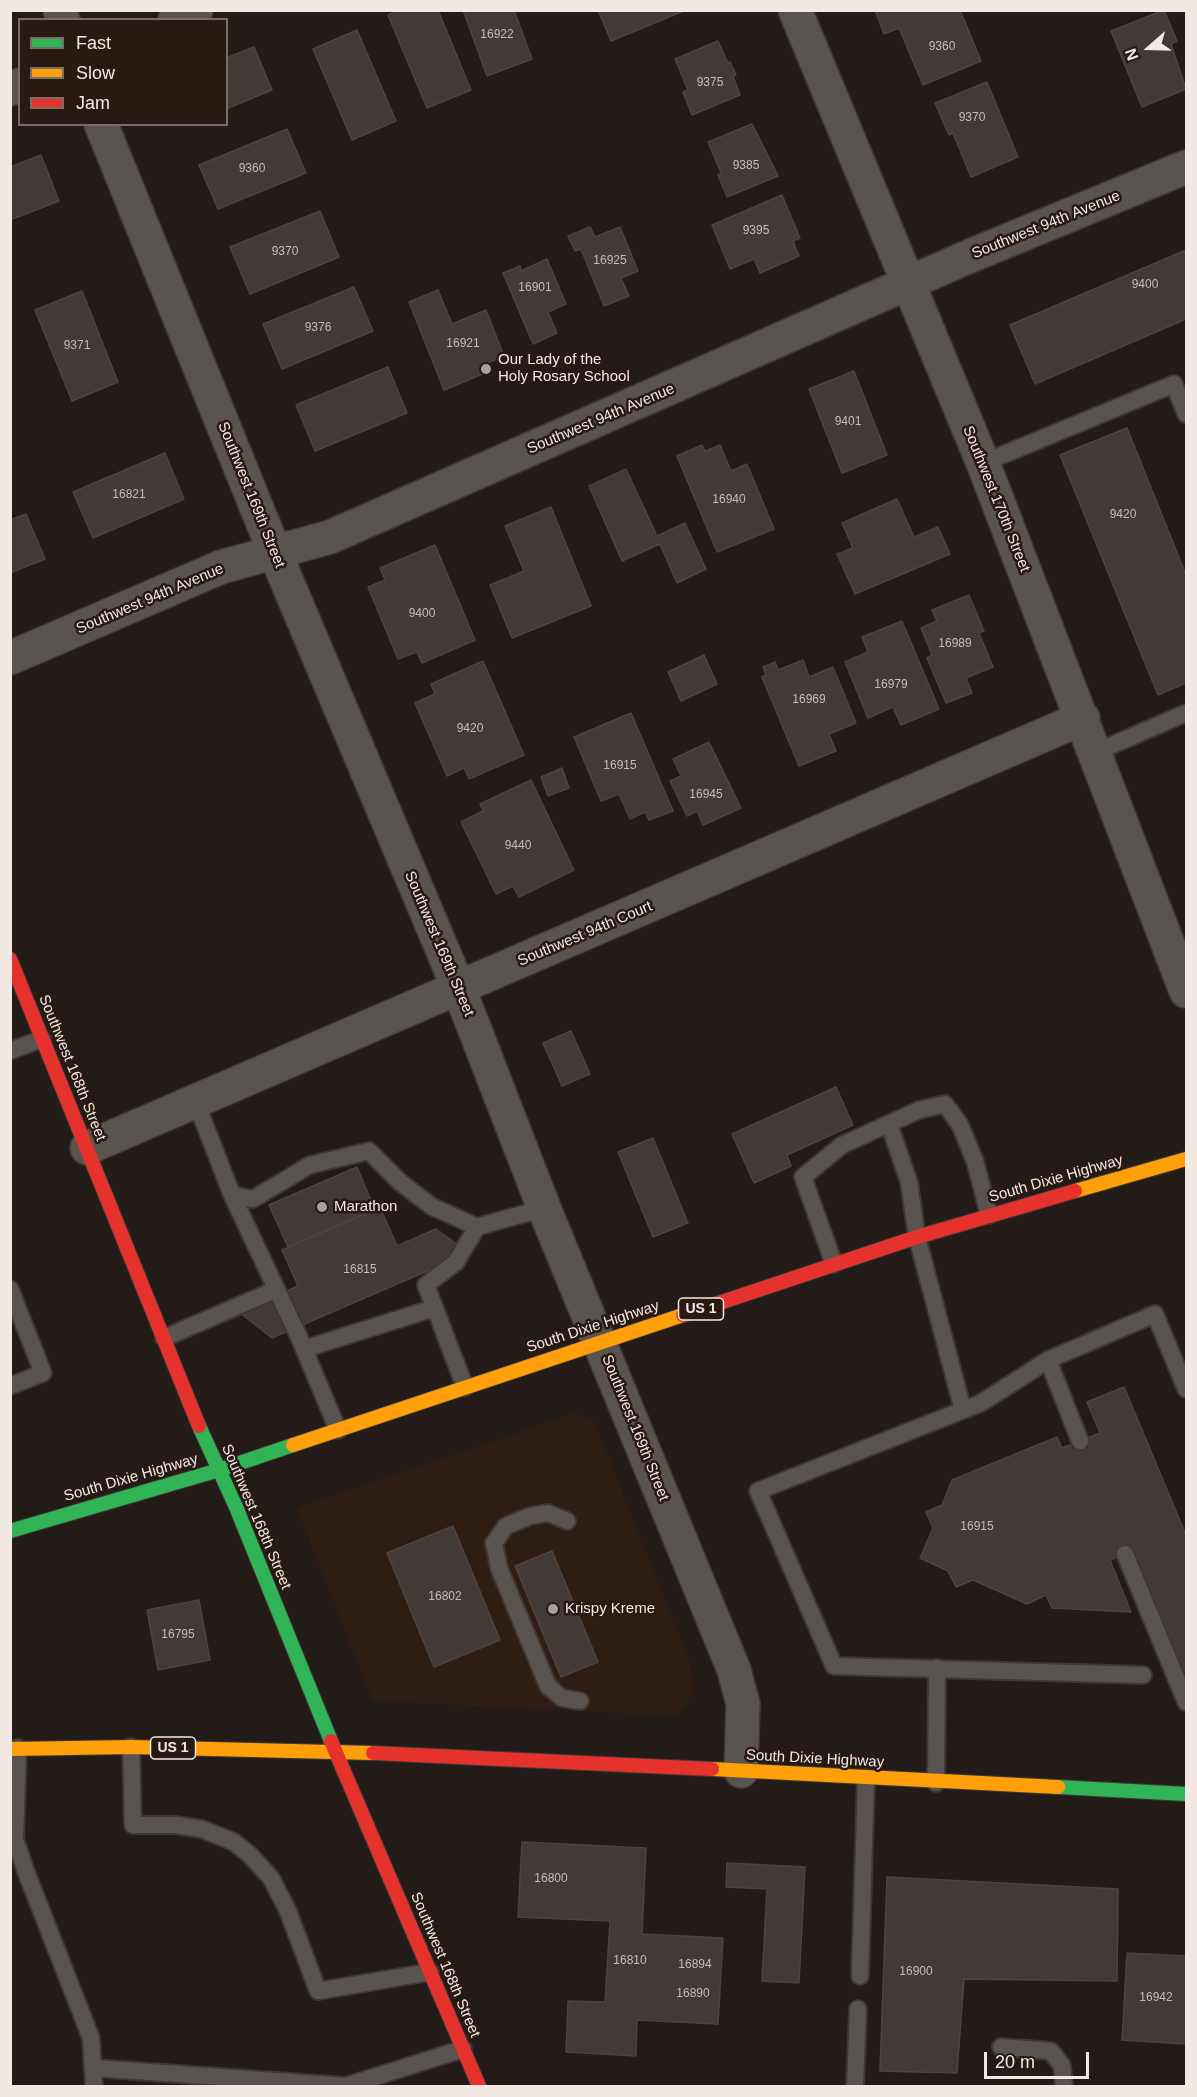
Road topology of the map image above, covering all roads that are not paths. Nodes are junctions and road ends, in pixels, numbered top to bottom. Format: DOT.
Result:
graph roads {
  1 [pos="196,10"];
  2 [pos="795,10"];
  3 [pos="179,18"];
  4 [pos="102,126"];
  5 [pos="1186,167"];
  6 [pos="907,285"];
  7 [pos="1186,414"];
  8 [pos="983,464"];
  9 [pos="275,553"];
  10 [pos="10,658"];
  11 [pos="1186,713"];
  12 [pos="1083,718"];
  13 [pos="1096,752"];
  14 [pos="10,958"];
  15 [pos="459,989"];
  16 [pos="1186,991"];
  17 [pos="42,1039"];
  18 [pos="10,1051"];
  19 [pos="196,1102"];
  20 [pos="889,1124"];
  21 [pos="87,1148"];
  22 [pos="1186,1159"];
  23 [pos="232,1196"];
  24 [pos="544,1208"];
  25 [pos="989,1215"];
  26 [pos="477,1227"];
  27 [pos="917,1237"];
  28 [pos="834,1264"];
  29 [pos="10,1289"];
  30 [pos="275,1290"];
  31 [pos="434,1308"];
  32 [pos="164,1338"];
  33 [pos="599,1342"];
  34 [pos="304,1349"];
  35 [pos="1048,1360"];
  36 [pos="10,1386"];
  37 [pos="465,1387"];
  38 [pos="1186,1389"];
  39 [pos="963,1410"];
  40 [pos="338,1430"];
  41 [pos="1080,1441"];
  42 [pos="219,1470"];
  43 [pos="567,1521"];
  44 [pos="10,1531"];
  45 [pos="1125,1554"];
  46 [pos="937,1668"];
  47 [pos="1143,1675"];
  48 [pos="580,1701"];
  49 [pos="1186,1702"];
  50 [pos="131,1747"];
  51 [pos="14,1748"];
  52 [pos="334,1750"];
  53 [pos="741,1771"];
  54 [pos="866,1778"];
  55 [pos="936,1783"];
  56 [pos="1186,1794"];
  57 [pos="13,1840"];
  58 [pos="430,1972"];
  59 [pos="860,1976"];
  60 [pos="858,2009"];
  61 [pos="1001,2047"];
  62 [pos="463,2049"];
  63 [pos="94,2068"];
  64 [pos="94,2086"];
  65 [pos="346,2086"];
  66 [pos="479,2086"];
  67 [pos="855,2086"];
  68 [pos="1064,2086"];
  1 -- 3 [label="street"];
  2 -- 6 [label="street, Southwest 170th Street"];
  4 -- 9 [label="street, Southwest 169th Street"];
  5 -- 6 [label="street, Southwest 94th Avenue"];
  6 -- 8 [label="street, Southwest 170th Street"];
  6 -- 9 [label="street, Southwest 94th Avenue"];
  7 -- 8 [label="lane"];
  8 -- 12 [label="street, Southwest 170th Street"];
  9 -- 10 [label="street, Southwest 94th Avenue"];
  9 -- 15 [label="street, Southwest 169th Street"];
  11 -- 13 [label="lane"];
  12 -- 13 [label="street, Southwest 170th Street"];
  12 -- 15 [label="street, Southwest 94th Court"];
  13 -- 16 [label="street, Southwest 170th Street"];
  14 -- 17 [label="main road, Southwest 168th Street"];
  15 -- 19 [label="street, Southwest 94th Court"];
  15 -- 24 [label="street, Southwest 169th Street"];
  17 -- 18 [label="lane"];
  17 -- 21 [label="main road, Southwest 168th Street"];
  19 -- 21 [label="street, Southwest 94th Court"];
  19 -- 23 [label="lane"];
  20 -- 25 [label="lane"];
  20 -- 27 [label="lane"];
  20 -- 28 [label="lane"];
  21 -- 32 [label="main road, Southwest 168th Street"];
  22 -- 25 [label="main road, South Dixie Highway / US 1"];
  23 -- 26 [label="lane"];
  23 -- 30 [label="lane"];
  24 -- 26 [label="lane"];
  24 -- 33 [label="street, Southwest 169th Street"];
  25 -- 27 [label="main road, South Dixie Highway / US 1"];
  26 -- 31 [label="lane"];
  27 -- 28 [label="main road, South Dixie Highway / US 1"];
  27 -- 39 [label="lane"];
  28 -- 33 [label="main road, South Dixie Highway / US 1"];
  29 -- 36 [label="lane"];
  30 -- 32 [label="lane"];
  30 -- 34 [label="lane"];
  31 -- 34 [label="lane"];
  31 -- 37 [label="lane"];
  32 -- 42 [label="main road, Southwest 168th Street"];
  33 -- 37 [label="main road, South Dixie Highway / US 1"];
  33 -- 53 [label="street, Southwest 169th Street"];
  34 -- 40 [label="lane"];
  35 -- 38 [label="lane"];
  35 -- 39 [label="lane"];
  35 -- 41 [label="lane"];
  37 -- 40 [label="main road, South Dixie Highway / US 1"];
  39 -- 46 [label="lane"];
  40 -- 42 [label="main road, South Dixie Highway / US 1"];
  42 -- 44 [label="main road, South Dixie Highway / US 1"];
  42 -- 52 [label="main road, Southwest 168th Street"];
  43 -- 48 [label="lane"];
  45 -- 49 [label="lane"];
  46 -- 47 [label="lane"];
  46 -- 55 [label="lane"];
  50 -- 51 [label="main road, South Dixie Highway / US 1"];
  50 -- 52 [label="main road, South Dixie Highway / US 1"];
  50 -- 58 [label="lane"];
  51 -- 57 [label="lane"];
  52 -- 53 [label="main road, South Dixie Highway / US 1"];
  52 -- 58 [label="main road, Southwest 168th Street"];
  53 -- 54 [label="main road, South Dixie Highway / US 1"];
  54 -- 55 [label="main road, South Dixie Highway / US 1"];
  54 -- 59 [label="lane"];
  55 -- 56 [label="main road, South Dixie Highway / US 1"];
  57 -- 63 [label="lane"];
  58 -- 62 [label="main road, Southwest 168th Street"];
  60 -- 67 [label="lane"];
  61 -- 68 [label="lane"];
  62 -- 65 [label="lane"];
  62 -- 66 [label="main road, Southwest 168th Street"];
  63 -- 64 [label="lane"];
  63 -- 65 [label="lane"];
}
